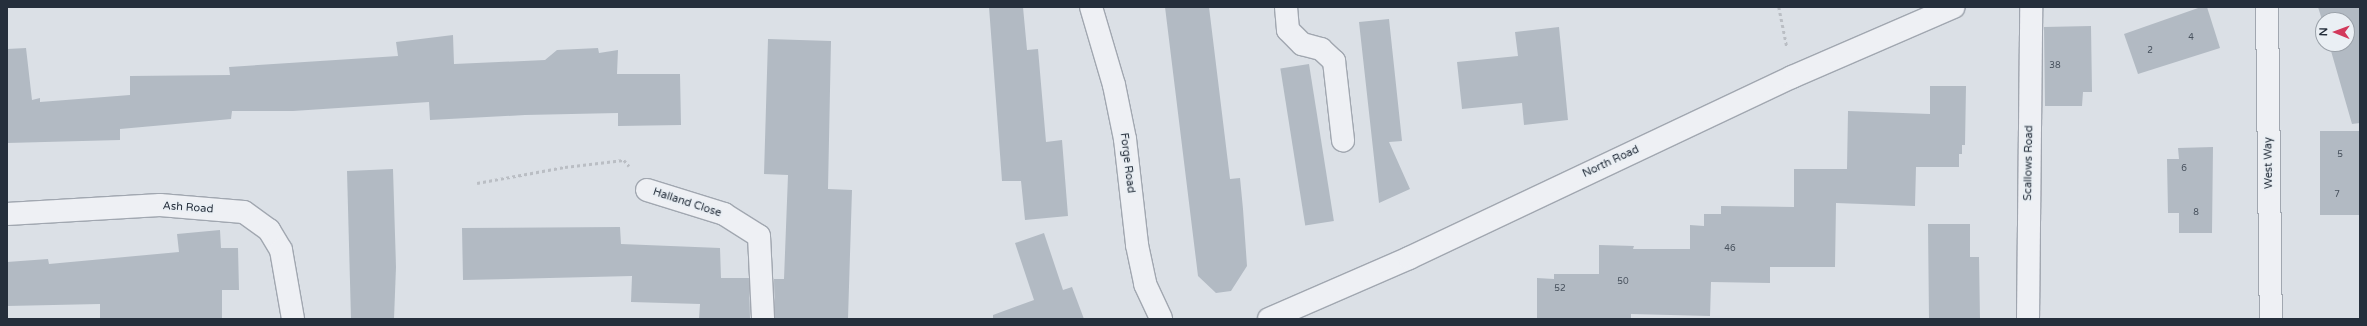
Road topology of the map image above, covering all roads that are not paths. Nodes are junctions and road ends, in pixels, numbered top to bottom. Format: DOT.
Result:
graph roads {
  1 [pos="1091,7"];
  2 [pos="1286,7"];
  3 [pos="1954,7"];
  4 [pos="2031,7"];
  5 [pos="2266,7"];
  6 [pos="1343,140"];
  7 [pos="647,190"];
  8 [pos="7,214"];
  9 [pos="293,319"];
  10 [pos="763,319"];
  11 [pos="1161,319"];
  12 [pos="1269,319"];
  13 [pos="2028,319"];
  14 [pos="2271,319"];
  1 -- 11 [label="street, Forge Road"];
  2 -- 6 [label="street"];
  3 -- 12 [label="street, North Road"];
  4 -- 13 [label="street, Scallows Road"];
  5 -- 14 [label="street, West Way"];
  7 -- 10 [label="street, Halland Close"];
  8 -- 9 [label="street, Ash Road"];
}
